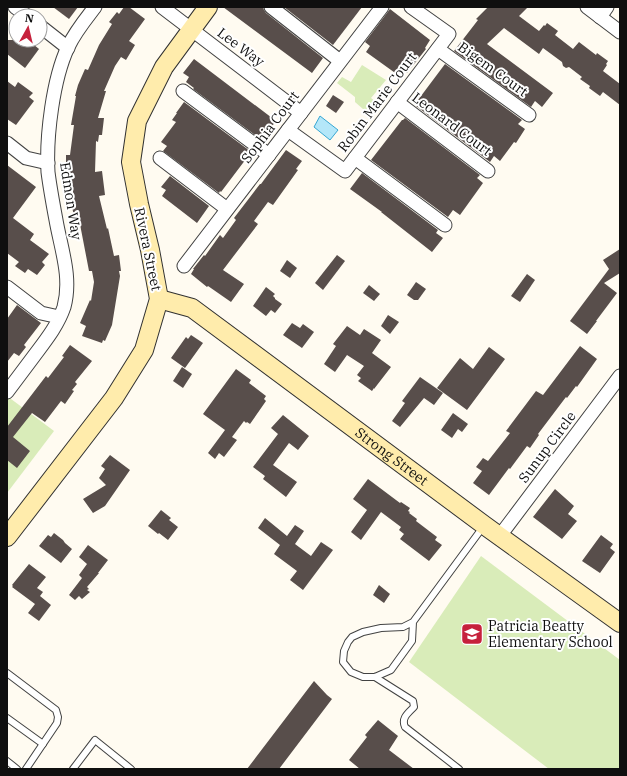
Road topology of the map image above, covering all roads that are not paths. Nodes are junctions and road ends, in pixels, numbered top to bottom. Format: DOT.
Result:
graph roads {
  1 [pos="95,7"];
  2 [pos="162,7"];
  3 [pos="208,7"];
  4 [pos="271,7"];
  5 [pos="382,7"];
  6 [pos="410,7"];
  7 [pos="587,7"];
  8 [pos="603,12"];
  9 [pos="191,30"];
  10 [pos="48,32"];
  11 [pos="620,32"];
  12 [pos="68,48"];
  13 [pos="438,49"];
  14 [pos="340,61"];
  15 [pos="183,91"];
  16 [pos="397,102"];
  17 [pos="301,113"];
  18 [pos="529,115"];
  19 [pos="288,130"];
  20 [pos="7,143"];
  21 [pos="269,155"];
  22 [pos="160,158"];
  23 [pos="355,158"];
  24 [pos="48,163"];
  25 [pos="488,171"];
  26 [pos="227,209"];
  27 [pos="445,224"];
  28 [pos="184,266"];
  29 [pos="7,287"];
  30 [pos="159,299"];
  31 [pos="59,317"];
  32 [pos="620,376"];
  33 [pos="7,392"];
  34 [pos="484,525"];
  35 [pos="10,526"];
  36 [pos="499,537"];
  37 [pos="413,622"];
  38 [pos="620,623"];
  39 [pos="7,673"];
  40 [pos="375,677"];
  41 [pos="7,718"];
  42 [pos="43,744"];
  43 [pos="7,761"];
  44 [pos="17,769"];
  45 [pos="26,769"];
  46 [pos="73,769"];
  47 [pos="131,769"];
  48 [pos="459,769"];
  1 -- 12 [label="street, Edmon Way"];
  2 -- 9 [label="street, Lee Way"];
  3 -- 9 [label="street, Rivera Street"];
  4 -- 14 [label="street"];
  5 -- 14 [label="street, Sophia Court"];
  6 -- 13 [label="street, Robin Marie Court"];
  7 -- 8 [label="street"];
  8 -- 11 [label="street"];
  9 -- 17 [label="street, Lee Way"];
  9 -- 30 [label="street, Rivera Street"];
  10 -- 12 [label="street"];
  12 -- 24 [label="street, Edmon Way"];
  13 -- 16 [label="street, Robin Marie Court"];
  13 -- 18 [label="street, Bigem Court"];
  14 -- 17 [label="street, Sophia Court"];
  15 -- 21 [label="street"];
  16 -- 23 [label="street, Robin Marie Court"];
  16 -- 25 [label="street, Leonard Court"];
  17 -- 19 [label="street, Sophia Court"];
  19 -- 21 [label="street, Sophia Court"];
  19 -- 23 [label="street, Robin Marie Court"];
  20 -- 24 [label="street"];
  21 -- 26 [label="street, Sophia Court"];
  22 -- 26 [label="street"];
  23 -- 27 [label="street"];
  24 -- 31 [label="street, Edmon Way"];
  26 -- 28 [label="street, Sophia Court"];
  29 -- 31 [label="street"];
  30 -- 34 [label="street, Strong Street"];
  30 -- 35 [label="street, Rivera Street"];
  31 -- 33 [label="street, Edmon Way"];
  32 -- 36 [label="street, Sunup Circle"];
  34 -- 36 [label="street, Strong Street"];
  34 -- 37 [label="lane"];
  36 -- 38 [label="street, Strong Street"];
  37 -- 40 [label="lane"];
  37 -- 40 [label="lane"];
  39 -- 42 [label="lane"];
  40 -- 48 [label="lane"];
  41 -- 42 [label="lane"];
  42 -- 45 [label="lane"];
  43 -- 44 [label="lane"];
  46 -- 47 [label="lane"];
}
